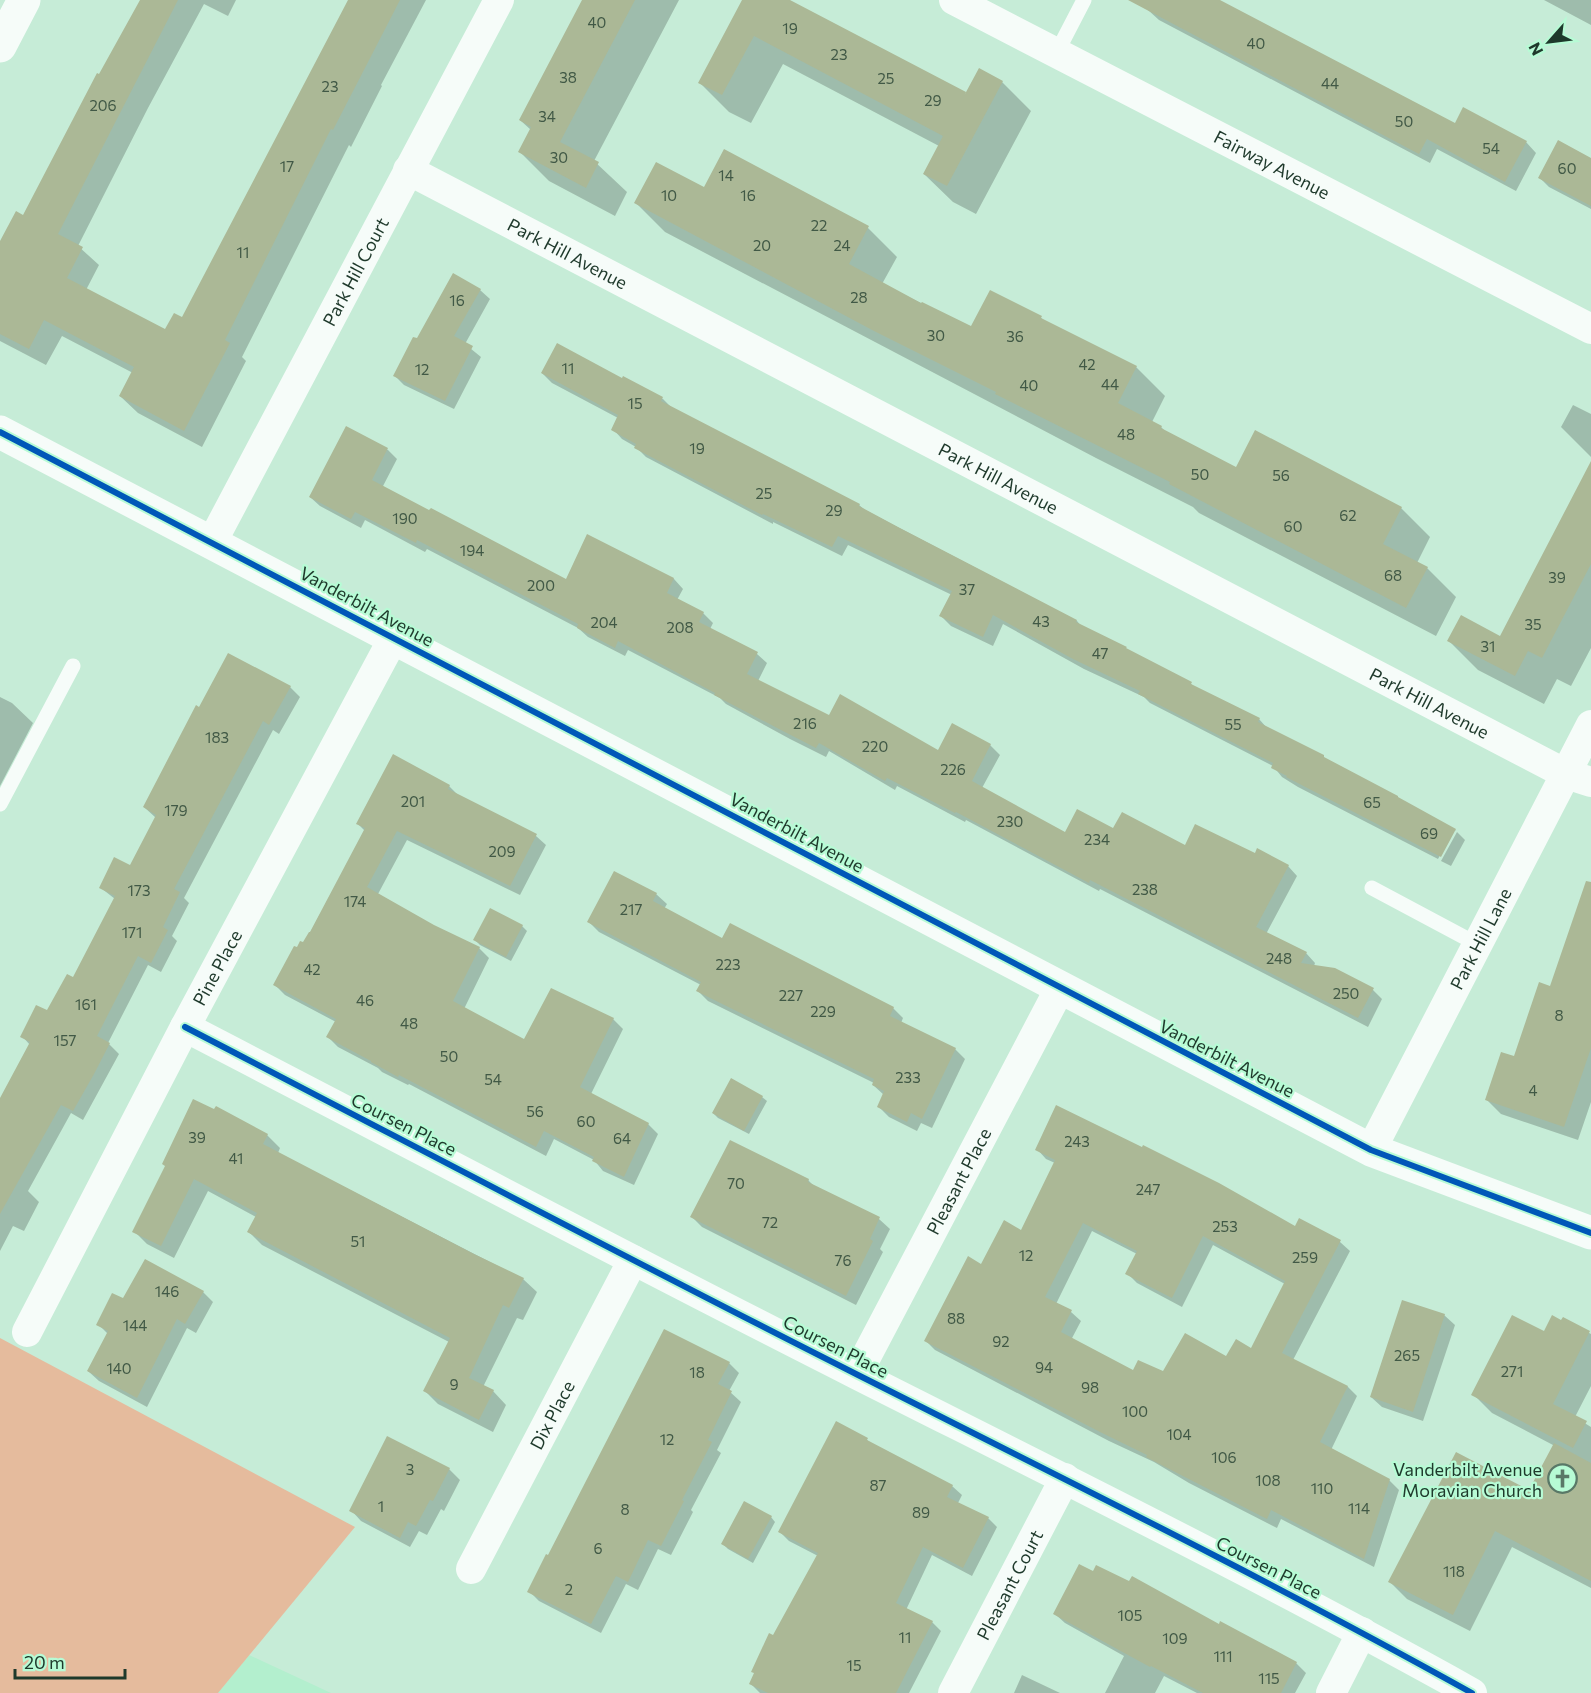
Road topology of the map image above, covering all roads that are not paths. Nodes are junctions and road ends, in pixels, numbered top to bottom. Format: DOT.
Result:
graph roads {
  1 [pos="24,0"];
  2 [pos="498,0"];
  3 [pos="954,0"];
  4 [pos="1084,0"];
  5 [pos="0,46"];
  6 [pos="1056,54"];
  7 [pos="408,170"];
  8 [pos="1591,329"];
  9 [pos="0,432"];
  10 [pos="212,542"];
  11 [pos="394,637"];
  12 [pos="73,666"];
  13 [pos="1591,725"];
  14 [pos="1578,778"];
  15 [pos="0,804"];
  16 [pos="1372,888"];
  17 [pos="1477,944"];
  18 [pos="1060,988"];
  19 [pos="185,1027"];
  20 [pos="1371,1150"];
  21 [pos="1591,1233"];
  22 [pos="633,1260"];
  23 [pos="27,1332"];
  24 [pos="857,1374"];
  25 [pos="1065,1478"];
  26 [pos="471,1569"];
  27 [pos="1362,1632"];
  28 [pos="953,1693"];
  29 [pos="1331,1693"];
  30 [pos="1473,1693"];
  1 -- 5 [label="street"];
  2 -- 7 [label="street, Park Hill Court"];
  3 -- 6 [label="street, Fairway Avenue"];
  4 -- 6 [label="lane"];
  6 -- 8 [label="street, Fairway Avenue"];
  7 -- 10 [label="street, Park Hill Court"];
  7 -- 14 [label="street, Park Hill Avenue"];
  9 -- 10 [label="street, Vanderbilt Avenue"];
  10 -- 11 [label="street, Vanderbilt Avenue"];
  11 -- 18 [label="street, Vanderbilt Avenue"];
  11 -- 19 [label="street, Pine Place"];
  12 -- 15 [label="lane"];
  13 -- 14 [label="street, Park Hill Lane"];
  14 -- 17 [label="street, Park Hill Lane"];
  16 -- 17 [label="lane"];
  17 -- 20 [label="street, Park Hill Lane"];
  18 -- 20 [label="street, Vanderbilt Avenue"];
  18 -- 24 [label="street, Pleasant Place"];
  19 -- 22 [label="street, Coursen Place"];
  19 -- 23 [label="street, Pine Place"];
  20 -- 21 [label="street, Vanderbilt Avenue"];
  22 -- 24 [label="street, Coursen Place"];
  22 -- 26 [label="street, Dix Place"];
  24 -- 25 [label="street, Coursen Place"];
  25 -- 27 [label="street, Coursen Place"];
  25 -- 28 [label="street, Pleasant Court"];
  27 -- 29 [label="street"];
  27 -- 30 [label="street, Coursen Place"];
}
